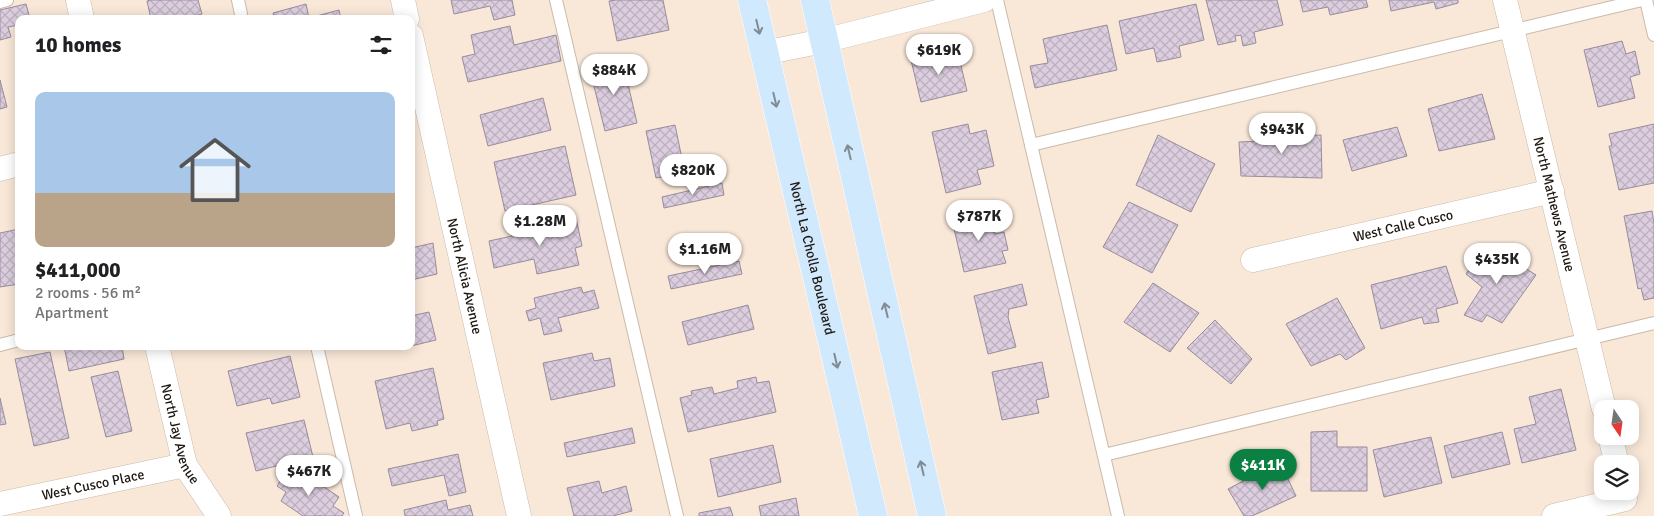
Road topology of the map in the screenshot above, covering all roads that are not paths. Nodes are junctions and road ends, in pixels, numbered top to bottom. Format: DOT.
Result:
graph roads {
  1 [pos="7,0"];
  2 [pos="78,0"];
  3 [pos="238,0"];
  4 [pos="403,0"];
  5 [pos="556,0"];
  6 [pos="752,0"];
  7 [pos="815,0"];
  8 [pos="984,0"];
  9 [pos="997,0"];
  10 [pos="1504,0"];
  11 [pos="1644,0"];
  12 [pos="0,2"];
  13 [pos="81,15"];
  14 [pos="241,15"];
  15 [pos="406,15"];
  16 [pos="1512,31"];
  17 [pos="1654,35"];
  18 [pos="823,40"];
  19 [pos="764,53"];
  20 [pos="415,54"];
  21 [pos="1031,145"];
  22 [pos="15,165"];
  23 [pos="0,169"];
  24 [pos="1552,191"];
  25 [pos="1253,260"];
  26 [pos="1654,323"];
  27 [pos="1587,339"];
  28 [pos="15,341"];
  29 [pos="0,345"];
  30 [pos="158,350"];
  31 [pos="318,350"];
  32 [pos="1602,400"];
  33 [pos="1104,455"];
  34 [pos="185,465"];
  35 [pos="1626,502"];
  36 [pos="0,504"];
  37 [pos="219,516"];
  38 [pos="356,516"];
  39 [pos="519,516"];
  40 [pos="677,516"];
  41 [pos="873,516"];
  42 [pos="932,516"];
  43 [pos="1118,516"];
  44 [pos="1554,516"];
  1 -- 12 [label="lane"];
  2 -- 13 [label="street"];
  3 -- 14 [label="lane"];
  4 -- 15 [label="street"];
  5 -- 40 [label="lane"];
  6 -- 19 [label="main road, North La Cholla Boulevard, one-way"];
  7 -- 18 [label="main road"];
  8 -- 18 [label="street"];
  9 -- 21 [label="lane"];
  10 -- 16 [label="street, North Mathews Avenue"];
  11 -- 16 [label="lane"];
  11 -- 17 [label="lane"];
  16 -- 21 [label="lane"];
  16 -- 24 [label="street, North Mathews Avenue"];
  18 -- 19 [label="street"];
  42 -- 18 [label="main road, one-way"];
  19 -- 41 [label="main road, North La Cholla Boulevard, one-way"];
  20 -- 39 [label="street, North Alicia Avenue"];
  21 -- 33 [label="lane"];
  22 -- 23 [label="street"];
  24 -- 25 [label="street, West Calle Cusco"];
  24 -- 27 [label="street, North Mathews Avenue"];
  26 -- 27 [label="lane"];
  27 -- 32 [label="street, North Mathews Avenue"];
  27 -- 33 [label="lane"];
  28 -- 29 [label="lane"];
  30 -- 34 [label="street, North Jay Avenue"];
  31 -- 38 [label="lane"];
  33 -- 43 [label="lane"];
  34 -- 36 [label="street, West Cusco Place"];
  34 -- 37 [label="street, North Jay Avenue"];
  35 -- 44 [label="street"];
}
